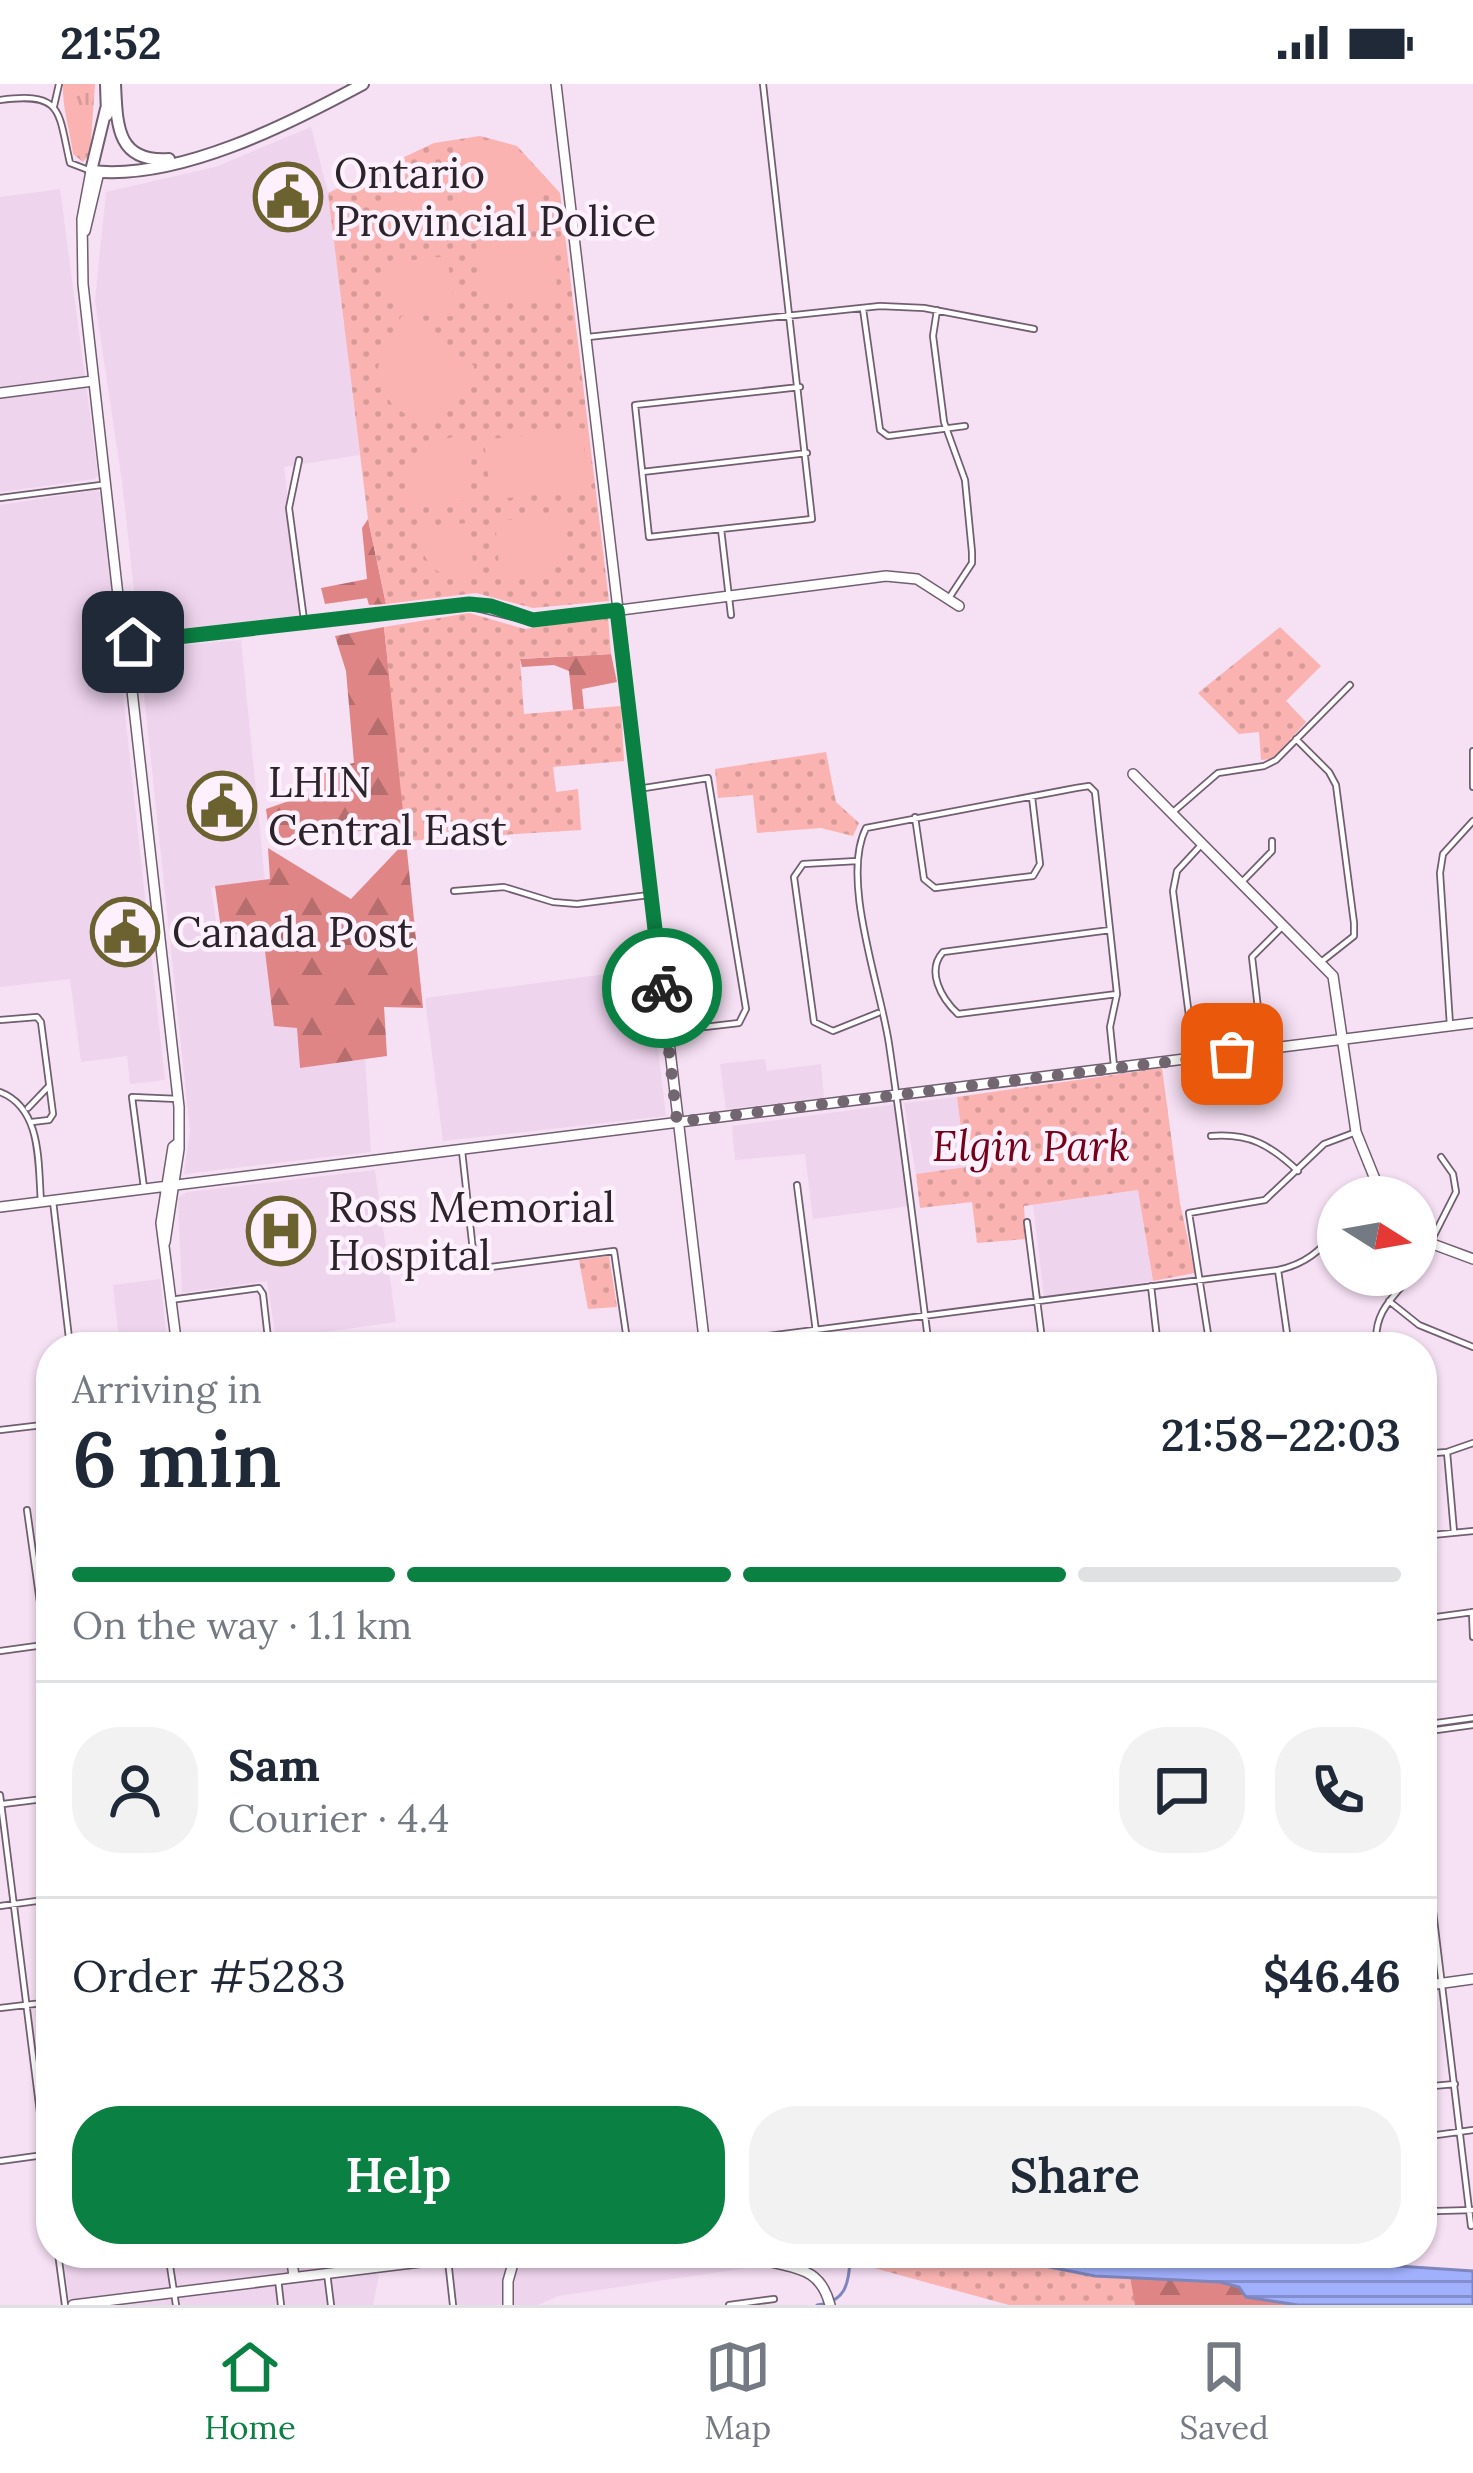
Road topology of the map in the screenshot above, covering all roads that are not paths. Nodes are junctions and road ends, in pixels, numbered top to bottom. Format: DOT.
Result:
graph roads {
  1 [pos="59,84"];
  2 [pos="111,84"];
  3 [pos="364,84"];
  4 [pos="556,84"];
  5 [pos="763,84"];
  6 [pos="0,100"];
  7 [pos="55,106"];
  8 [pos="190,158"];
  9 [pos="95,171"];
  10 [pos="862,308"];
  11 [pos="937,310"];
  12 [pos="791,314"];
  13 [pos="1034,329"];
  14 [pos="585,337"];
  15 [pos="93,381"];
  16 [pos="800,388"];
  17 [pos="0,393"];
  18 [pos="964,426"];
  19 [pos="945,429"];
  20 [pos="807,453"];
  21 [pos="299,460"];
  22 [pos="642,472"];
  23 [pos="106,484"];
  24 [pos="0,498"];
  25 [pos="721,529"];
  26 [pos="729,596"];
  27 [pos="949,598"];
  28 [pos="959,606"];
  29 [pos="617,610"];
  30 [pos="730,615"];
  31 [pos="304,623"];
  32 [pos="123,642"];
  33 [pos="1350,685"];
  34 [pos="1296,739"];
  35 [pos="1473,752"];
  36 [pos="1132,774"];
  37 [pos="1473,787"];
  38 [pos="638,789"];
  39 [pos="1032,796"];
  40 [pos="1173,812"];
  41 [pos="915,817"];
  42 [pos="1472,826"];
  43 [pos="1272,841"];
  44 [pos="1202,844"];
  45 [pos="856,861"];
  46 [pos="1240,884"];
  47 [pos="454,891"];
  48 [pos="651,895"];
  49 [pos="1283,926"];
  50 [pos="1110,930"];
  51 [pos="1322,962"];
  52 [pos="1117,994"];
  53 [pos="880,1012"];
  54 [pos="0,1020"];
  55 [pos="1473,1022"];
  56 [pos="1264,1023"];
  57 [pos="1450,1026"];
  58 [pos="667,1032"];
  59 [pos="1346,1039"];
  60 [pos="1194,1058"];
  61 [pos="1114,1068"];
  62 [pos="49,1086"];
  63 [pos="0,1091"];
  64 [pos="896,1095"];
  65 [pos="178,1100"];
  66 [pos="26,1110"];
  67 [pos="32,1122"];
  68 [pos="677,1122"];
  69 [pos="1356,1132"];
  70 [pos="1210,1136"];
  71 [pos="462,1151"];
  72 [pos="1441,1157"];
  73 [pos="1298,1171"];
  74 [pos="1372,1176"];
  75 [pos="797,1185"];
  76 [pos="168,1186"];
  77 [pos="144,1189"];
  78 [pos="47,1202"];
  79 [pos="0,1207"];
  80 [pos="1027,1222"];
  81 [pos="1437,1229"];
  82 [pos="1437,1246"];
  83 [pos="1317,1253"];
  84 [pos="1473,1259"];
  85 [pos="1278,1270"];
  86 [pos="1200,1280"];
  87 [pos="1151,1286"];
  88 [pos="1393,1296"];
  89 [pos="170,1300"];
  90 [pos="1389,1301"];
  91 [pos="1037,1302"];
  92 [pos="925,1316"];
  93 [pos="816,1329"];
  94 [pos="68,1332"];
  95 [pos="175,1332"];
  96 [pos="267,1332"];
  97 [pos="626,1332"];
  98 [pos="703,1332"];
  99 [pos="796,1332"];
  100 [pos="816,1332"];
  101 [pos="927,1332"];
  102 [pos="1041,1332"];
  103 [pos="1157,1332"];
  104 [pos="1208,1332"];
  105 [pos="1287,1332"];
  106 [pos="1375,1332"];
  107 [pos="1473,1347"];
  108 [pos="36,1426"];
  109 [pos="0,1430"];
  110 [pos="1473,1443"];
  111 [pos="1447,1452"];
  112 [pos="1437,1453"];
  113 [pos="27,1510"];
  114 [pos="1473,1531"];
  115 [pos="1454,1532"];
  116 [pos="1437,1534"];
  117 [pos="36,1565"];
  118 [pos="1472,1612"];
  119 [pos="1437,1616"];
  120 [pos="1473,1637"];
  121 [pos="36,1646"];
  122 [pos="0,1651"];
  123 [pos="1473,1721"];
  124 [pos="1437,1727"];
  125 [pos="0,1795"];
  126 [pos="36,1800"];
  127 [pos="1,1804"];
  128 [pos="36,1901"];
  129 [pos="14,1904"];
  130 [pos="0,1906"];
  131 [pos="1437,1936"];
  132 [pos="1473,1979"];
  133 [pos="1443,1983"];
  134 [pos="1437,1984"];
  135 [pos="36,2004"];
  136 [pos="26,2005"];
  137 [pos="0,2008"];
  138 [pos="36,2073"];
  139 [pos="1455,2084"];
  140 [pos="1437,2086"];
  141 [pos="1473,2130"];
  142 [pos="1460,2132"];
  143 [pos="1437,2135"];
  144 [pos="36,2156"];
  145 [pos="0,2161"];
  146 [pos="1471,2210"];
  147 [pos="1437,2211"];
  148 [pos="1471,2226"];
  149 [pos="61,2268"];
  150 [pos="170,2268"];
  151 [pos="293,2268"];
  152 [pos="377,2268"];
  153 [pos="449,2268"];
  154 [pos="505,2268"];
  155 [pos="512,2268"];
  156 [pos="794,2268"];
  157 [pos="327,2273"];
  158 [pos="294,2277"];
  159 [pos="278,2279"];
  160 [pos="508,2281"];
  161 [pos="175,2299"];
  162 [pos="774,2300"];
  163 [pos="829,2303"];
  164 [pos="69,2305"];
  165 [pos="281,2305"];
  166 [pos="332,2305"];
  167 [pos="453,2305"];
  168 [pos="508,2305"];
  169 [pos="729,2305"];
  1 -- 7 [label="street"];
  2 -- 8 [label="main road"];
  2 -- 9 [label="main road"];
  3 -- 8 [label="main road"];
  4 -- 14 [label="main road"];
  5 -- 12 [label="street"];
  6 -- 7 [label="street"];
  7 -- 9 [label="street"];
  8 -- 9 [label="main road"];
  9 -- 15 [label="main road"];
  10 -- 11 [label="street"];
  10 -- 12 [label="street"];
  10 -- 19 [label="street"];
  11 -- 13 [label="street"];
  11 -- 19 [label="street"];
  12 -- 14 [label="street"];
  12 -- 16 [label="street"];
  14 -- 29 [label="main road"];
  15 -- 17 [label="main road"];
  15 -- 23 [label="main road"];
  16 -- 20 [label="street"];
  16 -- 22 [label="street"];
  18 -- 19 [label="street"];
  19 -- 27 [label="street"];
  20 -- 22 [label="street"];
  20 -- 25 [label="street"];
  21 -- 31 [label="street"];
  22 -- 25 [label="street"];
  23 -- 24 [label="street"];
  23 -- 32 [label="main road"];
  25 -- 26 [label="street"];
  26 -- 27 [label="main road"];
  26 -- 29 [label="main road"];
  26 -- 30 [label="street"];
  27 -- 28 [label="main road"];
  29 -- 31 [label="main road"];
  29 -- 38 [label="main road"];
  31 -- 32 [label="main road"];
  32 -- 65 [label="main road"];
  33 -- 34 [label="street"];
  34 -- 40 [label="street"];
  34 -- 51 [label="street"];
  35 -- 37 [label="street"];
  36 -- 40 [label="main road"];
  38 -- 48 [label="main road"];
  38 -- 58 [label="street"];
  39 -- 41 [label="street"];
  39 -- 41 [label="street"];
  39 -- 50 [label="street"];
  40 -- 44 [label="main road"];
  41 -- 45 [label="street"];
  42 -- 57 [label="street"];
  43 -- 46 [label="street"];
  44 -- 46 [label="main road"];
  44 -- 60 [label="street"];
  45 -- 53 [label="street"];
  45 -- 53 [label="street"];
  46 -- 49 [label="main road"];
  47 -- 48 [label="street"];
  48 -- 58 [label="main road"];
  49 -- 51 [label="main road"];
  49 -- 56 [label="street"];
  50 -- 52 [label="street"];
  50 -- 52 [label="street"];
  51 -- 59 [label="main road"];
  52 -- 61 [label="street"];
  53 -- 64 [label="street"];
  54 -- 62 [label="street"];
  55 -- 57 [label="main road"];
  57 -- 59 [label="main road"];
  58 -- 68 [label="main road"];
  59 -- 60 [label="main road"];
  59 -- 69 [label="main road"];
  60 -- 61 [label="main road"];
  61 -- 64 [label="main road"];
  62 -- 66 [label="street"];
  62 -- 67 [label="street"];
  63 -- 66 [label="street"];
  64 -- 68 [label="main road"];
  64 -- 92 [label="street"];
  65 -- 76 [label="main road"];
  65 -- 77 [label="street"];
  66 -- 67 [label="street"];
  67 -- 78 [label="street"];
  68 -- 71 [label="main road"];
  68 -- 98 [label="main road"];
  69 -- 73 [label="street"];
  69 -- 74 [label="main road"];
  70 -- 73 [label="street"];
  71 -- 76 [label="main road"];
  71 -- 97 [label="street"];
  72 -- 81 [label="street"];
  73 -- 86 [label="street"];
  75 -- 93 [label="street"];
  76 -- 77 [label="main road"];
  76 -- 89 [label="main road"];
  77 -- 78 [label="main road"];
  78 -- 79 [label="main road"];
  78 -- 94 [label="street"];
  80 -- 91 [label="street"];
  82 -- 84 [label="main road"];
  83 -- 85 [label="street"];
  85 -- 86 [label="street"];
  85 -- 105 [label="street"];
  86 -- 87 [label="street"];
  86 -- 104 [label="street"];
  87 -- 91 [label="street"];
  87 -- 103 [label="street"];
  88 -- 90 [label="street"];
  89 -- 95 [label="main road"];
  89 -- 96 [label="street"];
  90 -- 106 [label="street"];
  90 -- 107 [label="street"];
  91 -- 92 [label="street"];
  91 -- 102 [label="street"];
  92 -- 93 [label="street"];
  92 -- 101 [label="street"];
  93 -- 99 [label="street"];
  93 -- 100 [label="street"];
  108 -- 109 [label="street"];
  110 -- 111 [label="street"];
  111 -- 112 [label="street"];
  111 -- 115 [label="street"];
  113 -- 117 [label="street"];
  114 -- 115 [label="street"];
  115 -- 116 [label="street"];
  118 -- 119 [label="street"];
  118 -- 120 [label="street"];
  121 -- 122 [label="street"];
  123 -- 124 [label="street"];
  125 -- 127 [label="street"];
  126 -- 127 [label="street"];
  127 -- 129 [label="street"];
  128 -- 129 [label="street"];
  129 -- 130 [label="street"];
  129 -- 136 [label="street"];
  131 -- 133 [label="street"];
  132 -- 133 [label="main road"];
  133 -- 134 [label="main road"];
  133 -- 139 [label="street"];
  135 -- 136 [label="street"];
  136 -- 137 [label="street"];
  136 -- 138 [label="street"];
  139 -- 140 [label="street"];
  139 -- 142 [label="street"];
  141 -- 142 [label="street"];
  142 -- 143 [label="street"];
  142 -- 146 [label="street"];
  144 -- 145 [label="street"];
  146 -- 147 [label="street"];
  146 -- 148 [label="street"];
  149 -- 164 [label="street"];
  150 -- 161 [label="street"];
  151 -- 158 [label="main road"];
  152 -- 157 [label="main road"];
  153 -- 167 [label="street"];
  154 -- 160 [label="main road"];
  155 -- 160 [label="main road"];
  156 -- 163 [label="main road"];
  157 -- 158 [label="main road"];
  157 -- 166 [label="street"];
  158 -- 159 [label="main road"];
  159 -- 161 [label="main road"];
  159 -- 165 [label="street"];
  160 -- 168 [label="main road"];
  161 -- 164 [label="main road"];
  162 -- 169 [label="street"];
}
